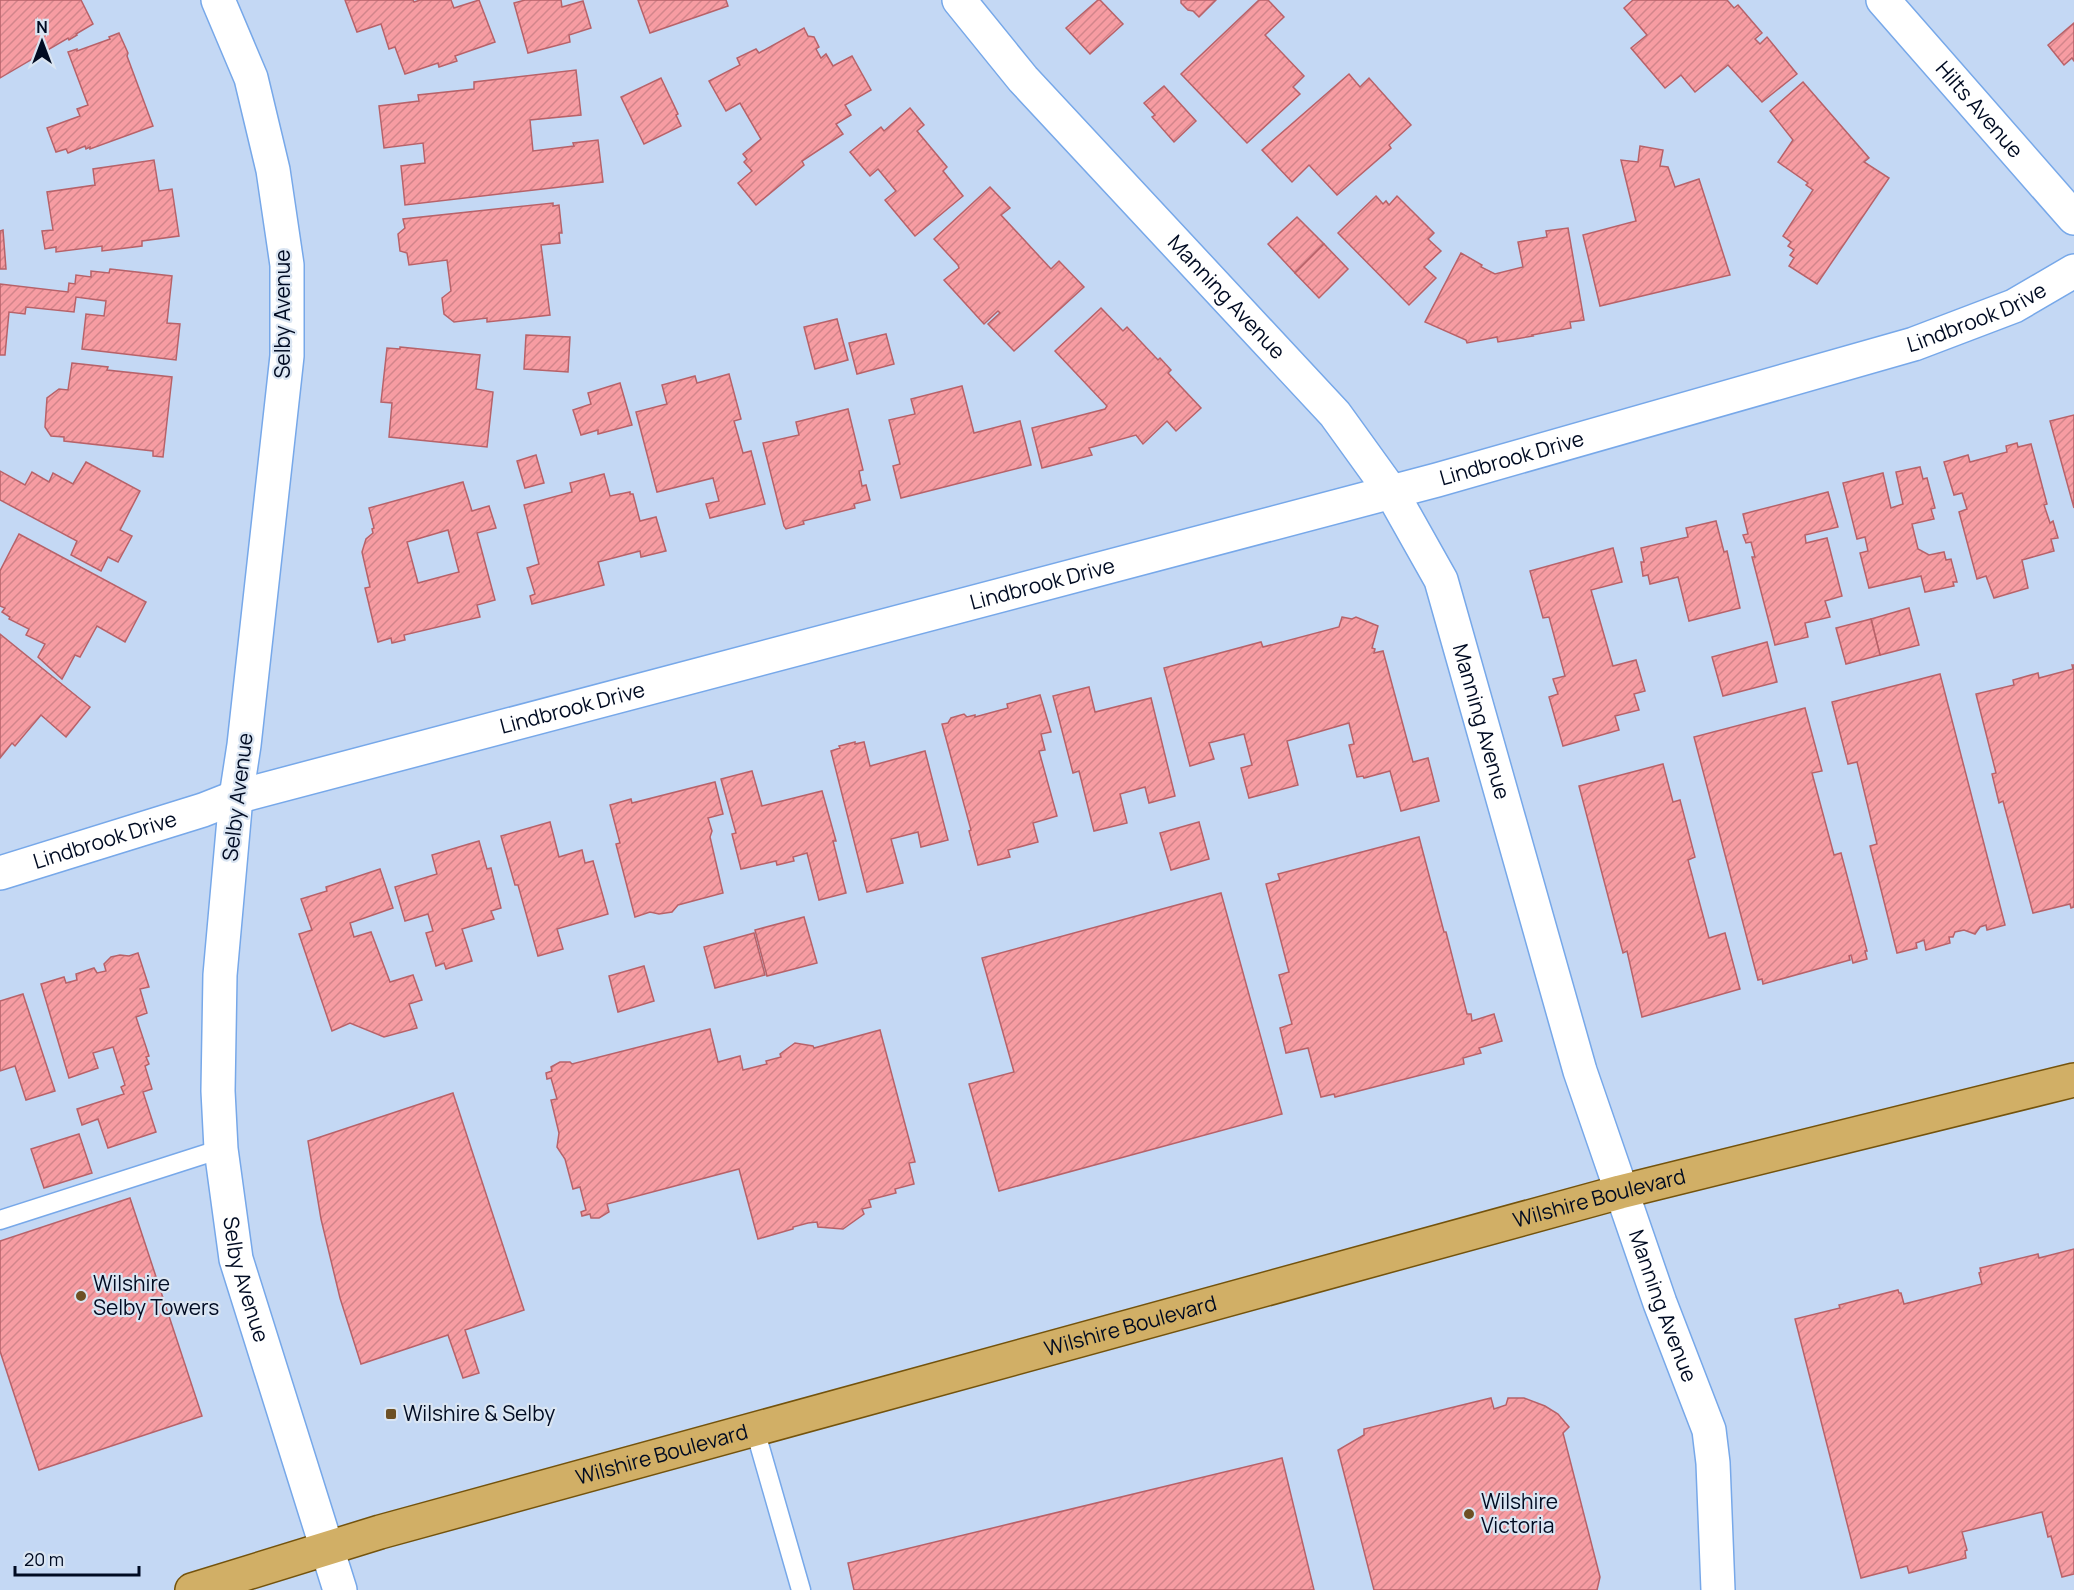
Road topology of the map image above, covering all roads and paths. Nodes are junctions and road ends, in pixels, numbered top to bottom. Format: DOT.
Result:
graph roads {
  1 [pos="218,0"];
  2 [pos="959,0"];
  3 [pos="1883,0"];
  4 [pos="2074,218"];
  5 [pos="2074,271"];
  6 [pos="1392,493"];
  7 [pos="236,797"];
  8 [pos="0,873"];
  9 [pos="2074,1080"];
  10 [pos="221,1149"];
  11 [pos="1620,1192"];
  12 [pos="0,1220"];
  13 [pos="755,1430"];
  14 [pos="327,1548"];
  15 [pos="192,1590"];
  16 [pos="340,1590"];
  17 [pos="801,1590"];
  18 [pos="1718,1590"];
  1 -- 7 [label="street, Selby Avenue"];
  2 -- 6 [label="street, Manning Avenue"];
  3 -- 4 [label="street, Hilts Avenue"];
  5 -- 6 [label="street, Lindbrook Drive"];
  6 -- 7 [label="street, Lindbrook Drive"];
  6 -- 11 [label="street, Manning Avenue"];
  7 -- 8 [label="street, Lindbrook Drive"];
  7 -- 10 [label="street, Selby Avenue"];
  9 -- 11 [label="main road, Wilshire Boulevard"];
  10 -- 12 [label="lane"];
  10 -- 14 [label="street, Selby Avenue"];
  11 -- 13 [label="main road, Wilshire Boulevard"];
  11 -- 18 [label="street, Manning Avenue"];
  13 -- 14 [label="main road, Wilshire Boulevard"];
  13 -- 17 [label="lane"];
  14 -- 15 [label="main road, Wilshire Boulevard"];
  14 -- 16 [label="street, Selby Avenue"];
}
